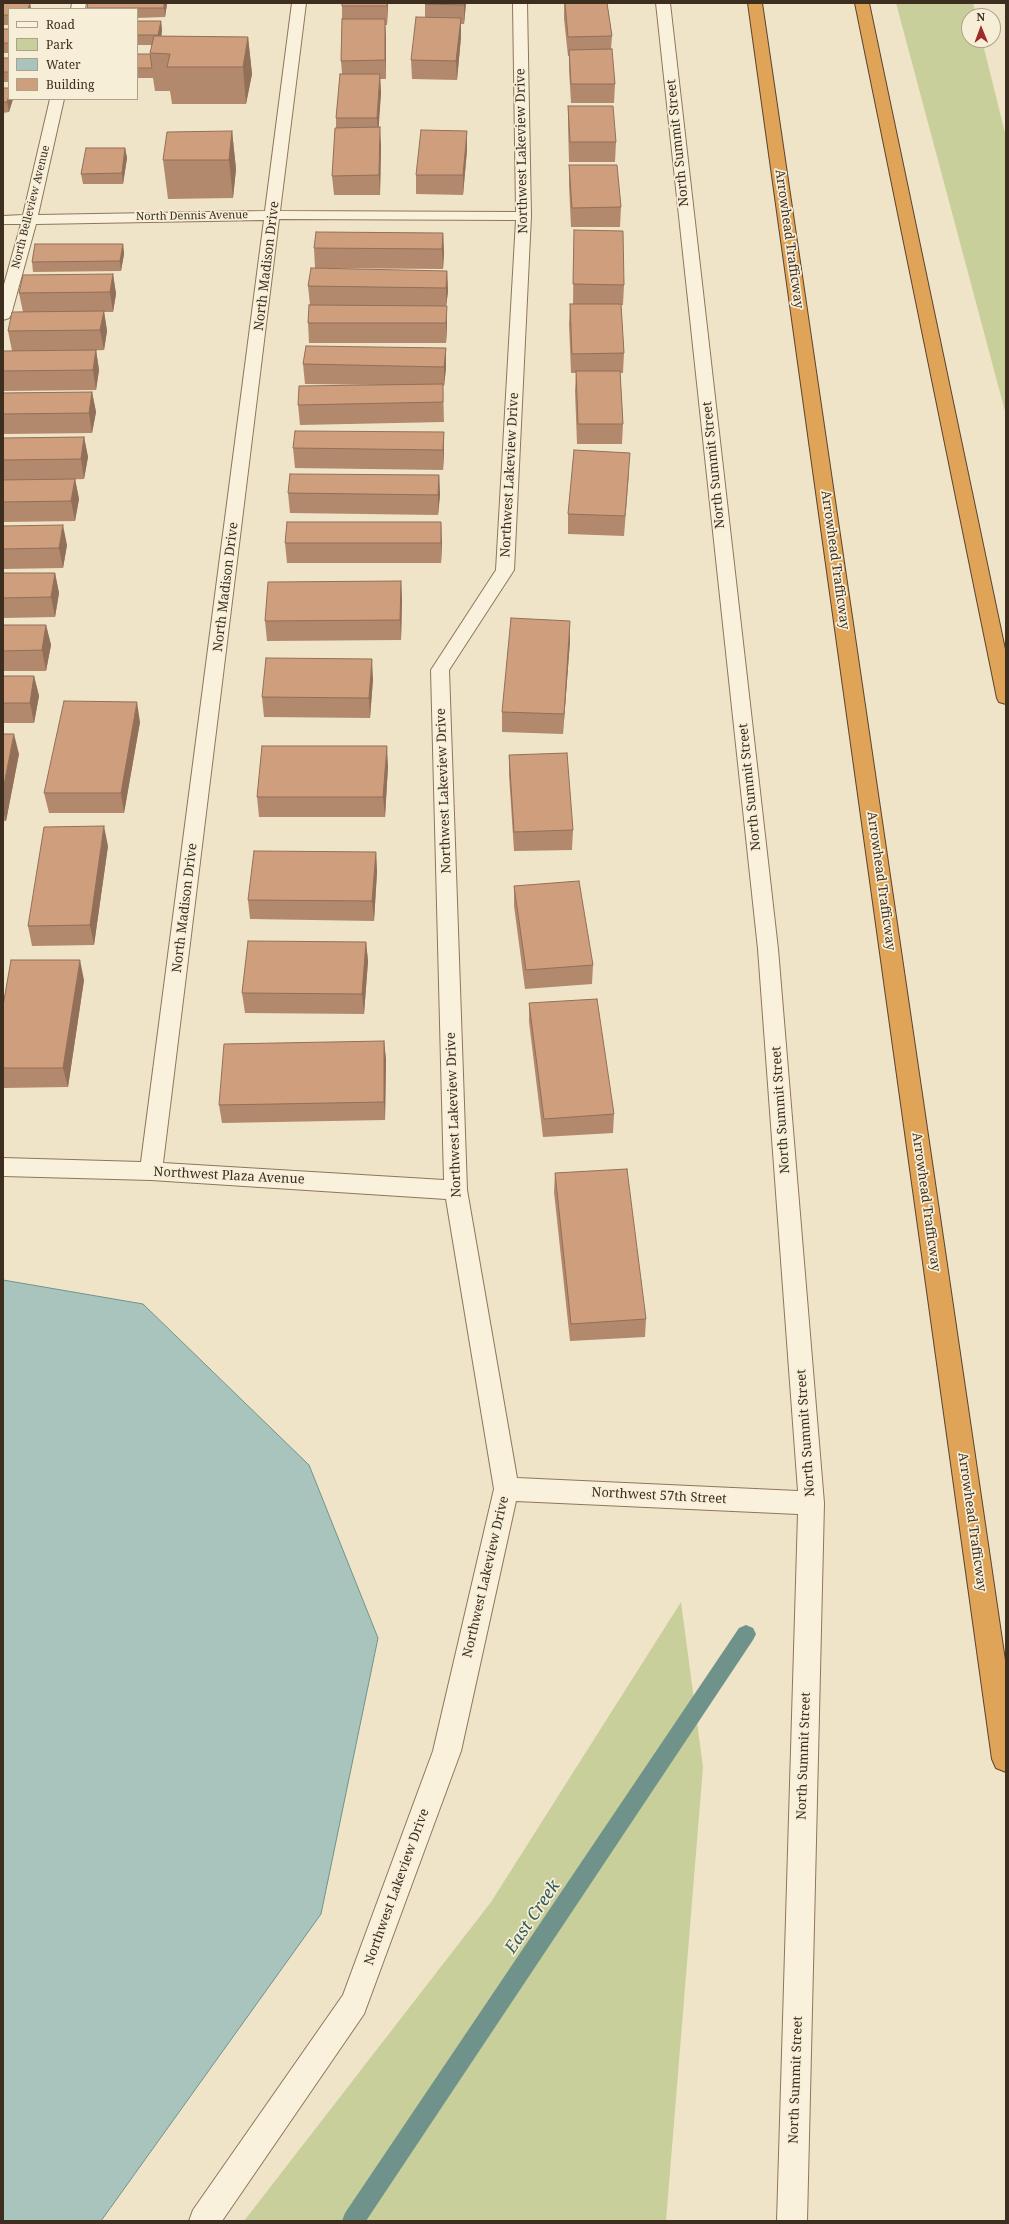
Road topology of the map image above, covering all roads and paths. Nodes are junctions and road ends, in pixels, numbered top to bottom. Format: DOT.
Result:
graph roads {
  1 [pos="299,3"];
  2 [pos="520,3"];
  3 [pos="663,3"];
  4 [pos="755,3"];
  5 [pos="862,3"];
  6 [pos="57,100"];
  7 [pos="274,215"];
  8 [pos="524,216"];
  9 [pos="30,219"];
  10 [pos="3,220"];
  11 [pos="3,315"];
  12 [pos="1006,698"];
  13 [pos="3,1167"];
  14 [pos="151,1171"];
  15 [pos="456,1190"];
  16 [pos="506,1489"];
  17 [pos="811,1503"];
  18 [pos="1006,1759"];
  19 [pos="204,2221"];
  20 [pos="792,2221"];
  1 -- 7 [label="street, North Madison Drive"];
  2 -- 8 [label="street, Northwest Lakeview Drive"];
  3 -- 17 [label="street, North Summit Street"];
  4 -- 18 [label="highway, Arrowhead Trafficway"];
  5 -- 12 [label="highway"];
  6 -- 9 [label="street, North Belleview Avenue"];
  7 -- 8 [label="street, North Dennis Avenue"];
  7 -- 9 [label="street, North Dennis Avenue"];
  7 -- 14 [label="street, North Madison Drive"];
  8 -- 15 [label="street, Northwest Lakeview Drive"];
  9 -- 10 [label="street, North Dennis Avenue"];
  9 -- 11 [label="street, North Belleview Avenue"];
  13 -- 14 [label="street, Northwest Plaza Avenue"];
  14 -- 15 [label="street, Northwest Plaza Avenue"];
  15 -- 16 [label="street, Northwest Lakeview Drive"];
  16 -- 17 [label="street, Northwest 57th Street"];
  16 -- 19 [label="street, Northwest Lakeview Drive"];
  17 -- 20 [label="street, North Summit Street"];
}
